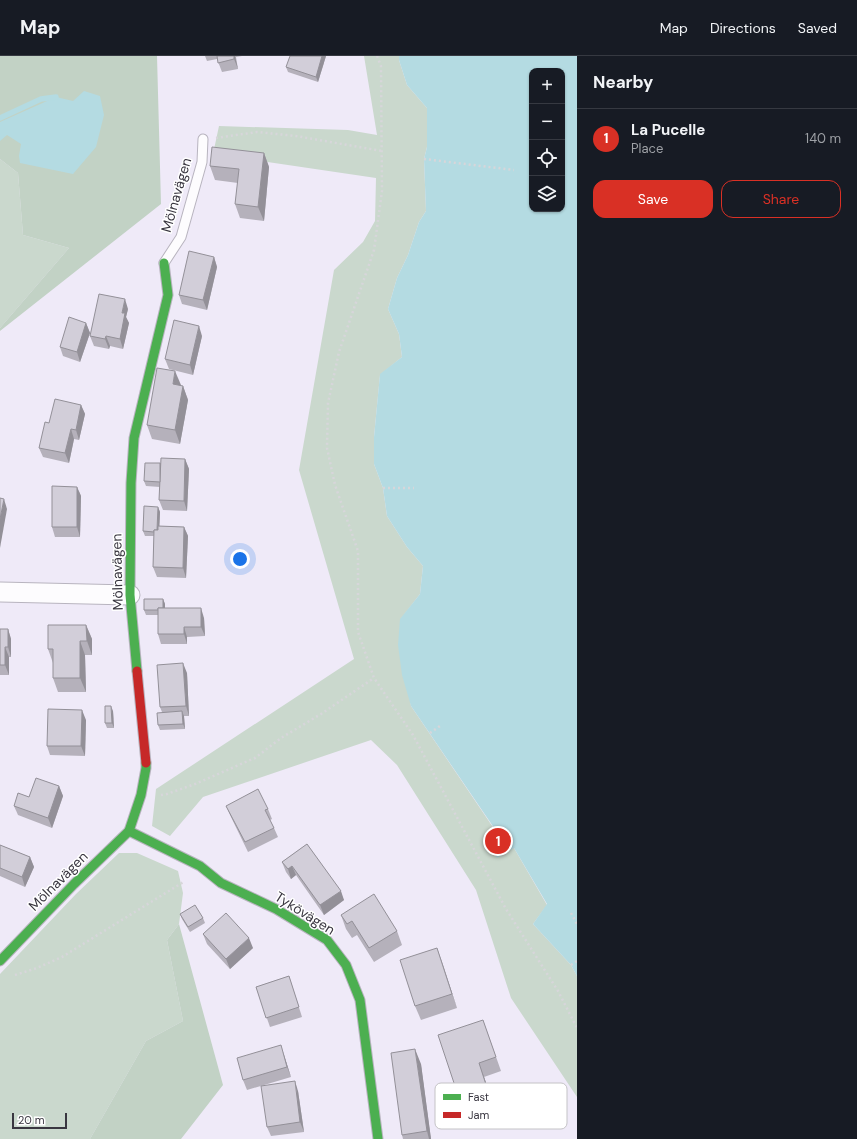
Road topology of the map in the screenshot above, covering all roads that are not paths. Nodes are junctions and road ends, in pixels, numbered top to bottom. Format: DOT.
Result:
graph roads {
  1 [pos="203,139"];
  2 [pos="164,263"];
  3 [pos="0,592"];
  4 [pos="130,595"];
  5 [pos="129,831"];
  6 [pos="0,961"];
  7 [pos="378,1139"];
  1 -- 2 [label="lane, Mölnavägen"];
  2 -- 4 [label="street, Mölnavägen"];
  3 -- 4 [label="street"];
  4 -- 5 [label="street, Mölnavägen"];
  5 -- 6 [label="street, Mölnavägen"];
  5 -- 7 [label="street, Tykövägen"];
}
